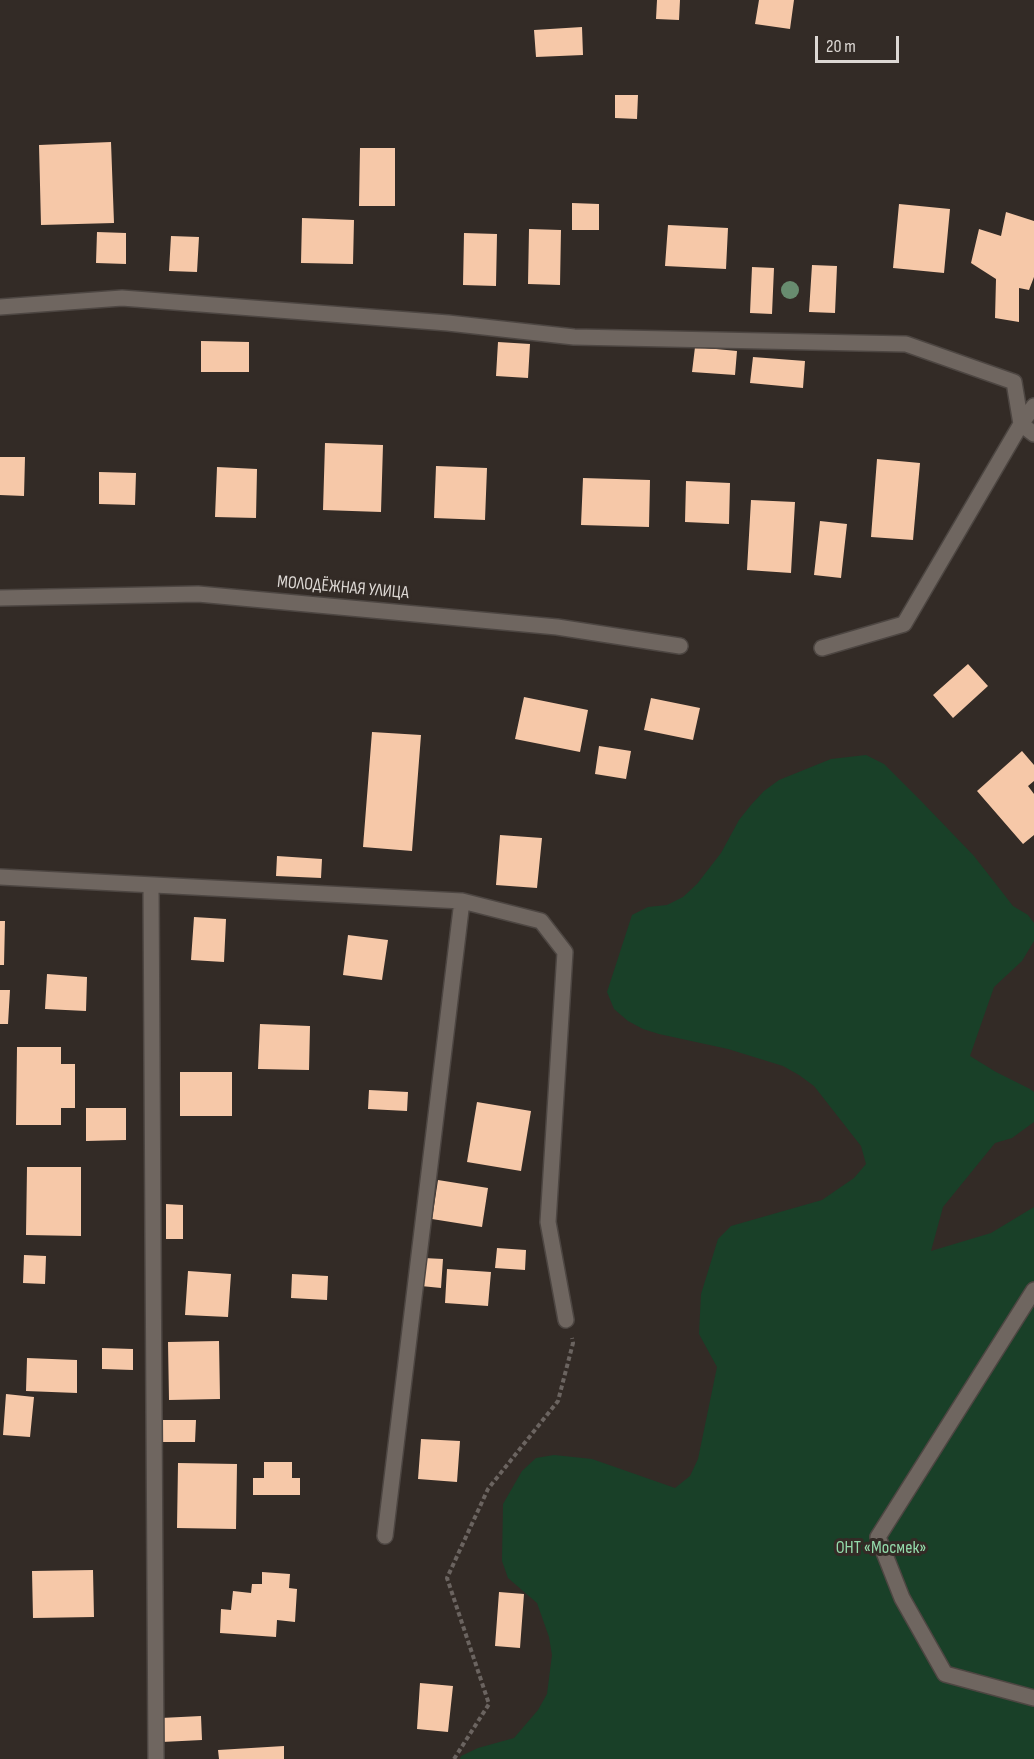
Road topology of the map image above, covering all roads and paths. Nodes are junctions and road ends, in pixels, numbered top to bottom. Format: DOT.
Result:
graph roads {
  1 [pos="0,307"];
  2 [pos="1034,406"];
  3 [pos="1021,424"];
  4 [pos="1034,434"];
  5 [pos="0,598"];
  6 [pos="680,646"];
  7 [pos="822,648"];
  8 [pos="0,877"];
  9 [pos="151,885"];
  10 [pos="462,901"];
  11 [pos="1034,1290"];
  12 [pos="566,1320"];
  13 [pos="385,1536"];
  14 [pos="1034,1698"];
  15 [pos="156,1759"];
  16 [pos="453,1759"];
  1 -- 3 [label="street"];
  2 -- 3 [label="street"];
  3 -- 4 [label="street"];
  3 -- 7 [label="street"];
  5 -- 6 [label="street, МОЛОДЁЖНАЯ УЛИЦА"];
  8 -- 9 [label="street"];
  9 -- 10 [label="street"];
  9 -- 15 [label="street"];
  10 -- 12 [label="street"];
  10 -- 13 [label="street"];
  11 -- 14 [label="street"];
  12 -- 16 [label="path"];
}
